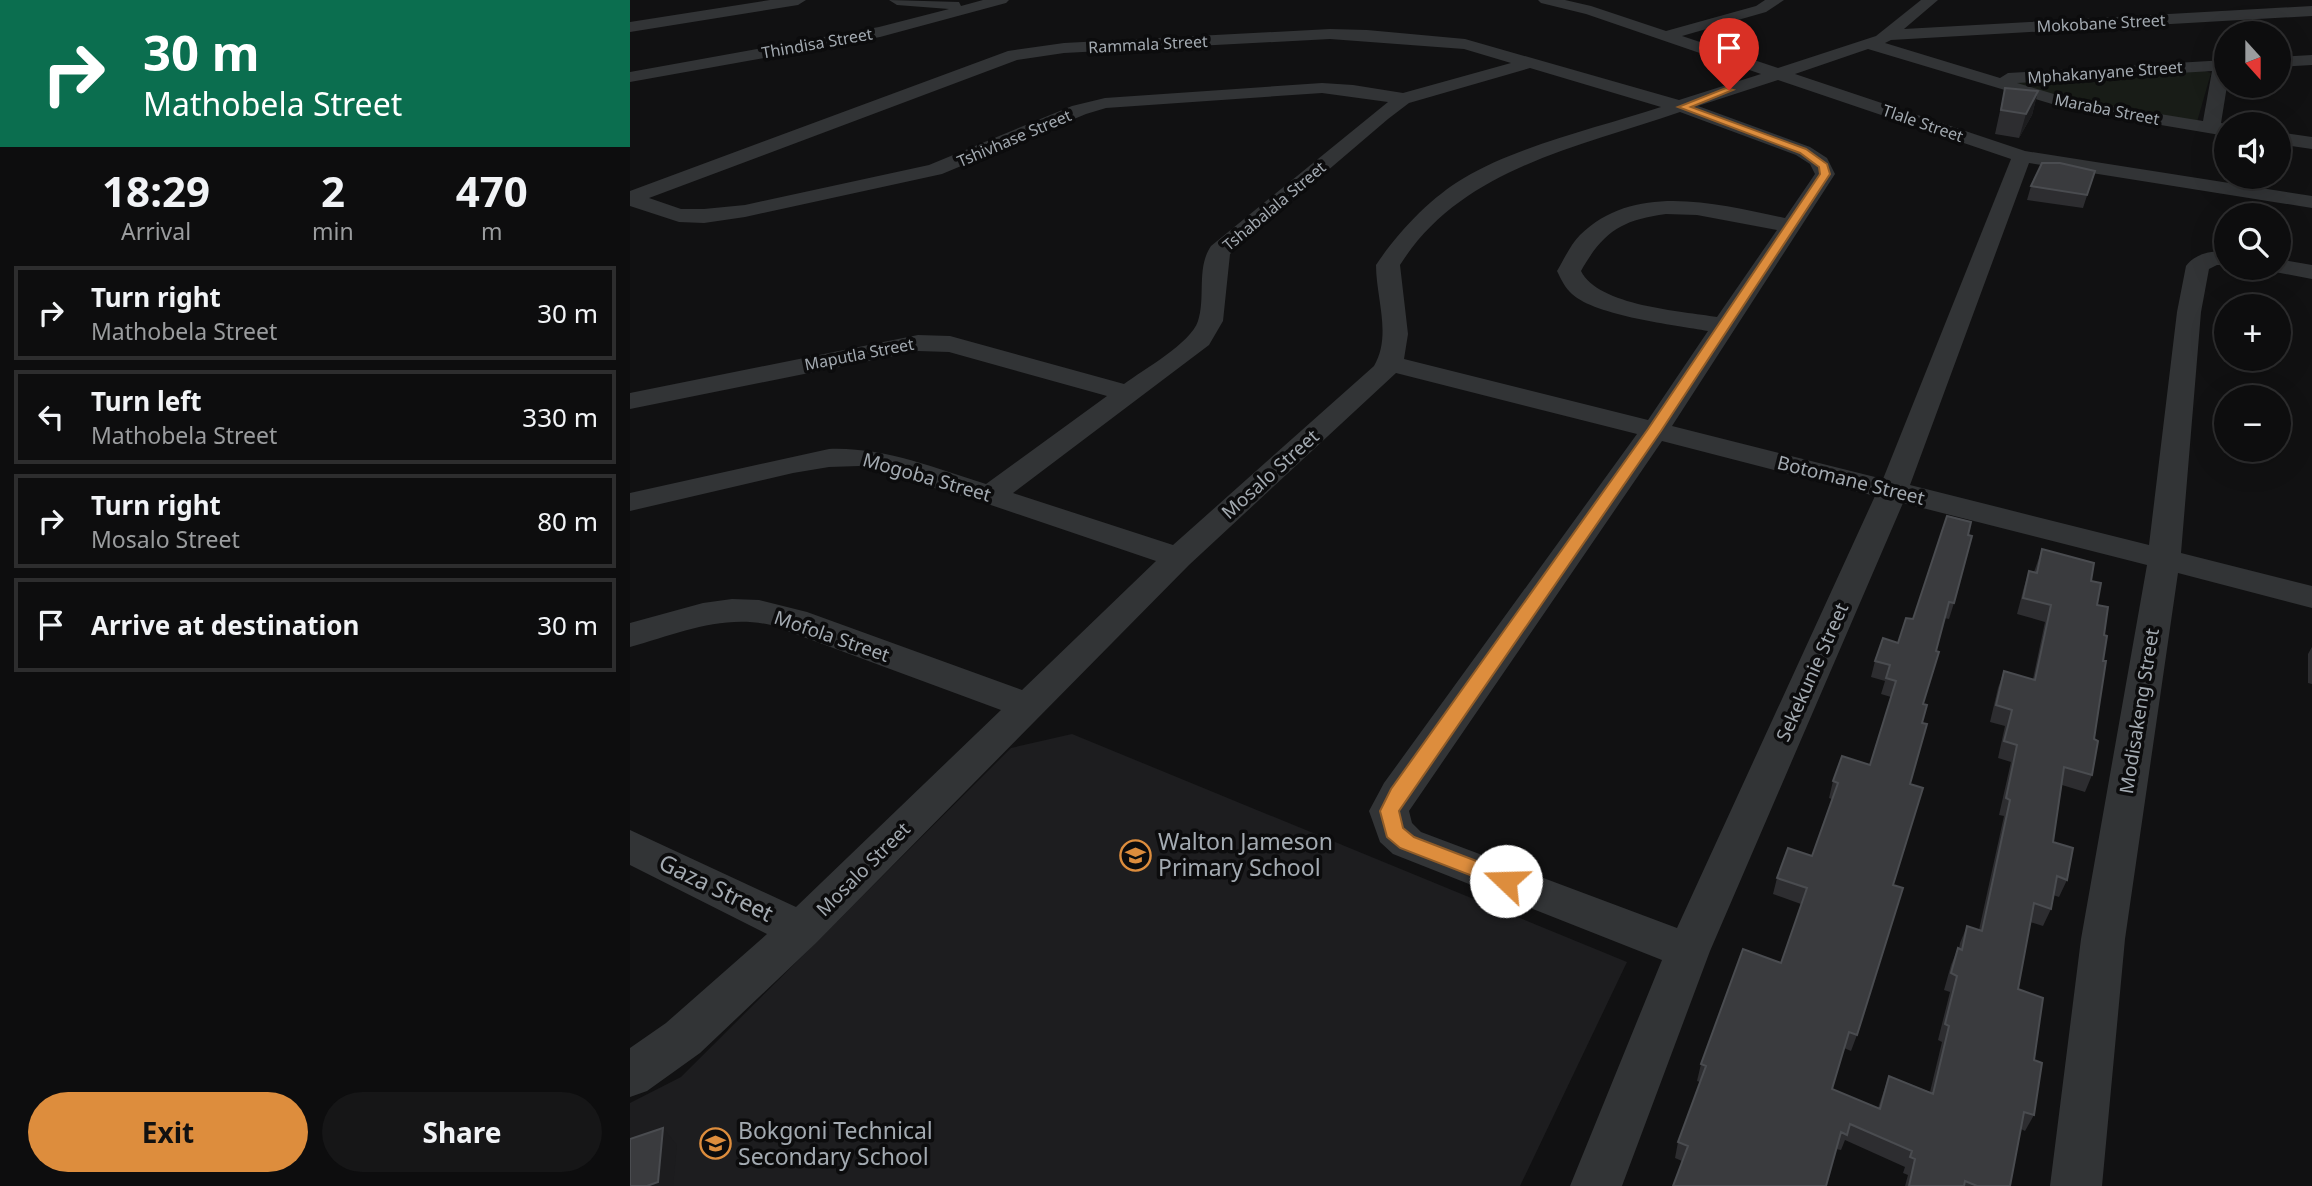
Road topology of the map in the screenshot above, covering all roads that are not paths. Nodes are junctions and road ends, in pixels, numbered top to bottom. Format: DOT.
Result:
graph roads {
  1 [pos="798,0"];
  2 [pos="897,0"];
  3 [pos="1001,0"];
  4 [pos="1546,0"];
  5 [pos="1776,0"];
  6 [pos="1930,0"];
  7 [pos="2296,0"];
  8 [pos="1626,3"];
  9 [pos="978,7"];
  10 [pos="2312,9"];
  11 [pos="1591,11"];
  12 [pos="630,27"];
  13 [pos="1666,36"];
  14 [pos="1879,39"];
  15 [pos="2312,60"];
  16 [pos="2291,61"];
  17 [pos="1528,63"];
  18 [pos="2214,66"];
  19 [pos="1776,73"];
  20 [pos="630,77"];
  21 [pos="1984,80"];
  22 [pos="1403,99"];
  23 [pos="1682,107"];
  24 [pos="2214,128"];
  25 [pos="2291,140"];
  26 [pos="2312,143"];
  27 [pos="2022,156"];
  28 [pos="630,199"];
  29 [pos="2312,202"];
  30 [pos="1790,226"];
  31 [pos="2214,258"];
  32 [pos="2291,268"];
  33 [pos="2312,272"];
  34 [pos="1724,326"];
  35 [pos="1390,363"];
  36 [pos="1127,393"];
  37 [pos="630,401"];
  38 [pos="1654,431"];
  39 [pos="1893,491"];
  40 [pos="990,495"];
  41 [pos="630,502"];
  42 [pos="1178,558"];
  43 [pos="2164,559"];
  44 [pos="2312,597"];
  45 [pos="630,635"];
  46 [pos="1028,706"];
  47 [pos="630,846"];
  48 [pos="801,930"];
  49 [pos="1688,951"];
  50 [pos="630,1075"];
  51 [pos="1596,1186"];
  52 [pos="2076,1186"];
  1 -- 12 [label="street"];
  2 -- 9 [label="street"];
  3 -- 9 [label="street, Thindisa Street"];
  4 -- 11 [label="street, Tlale Street"];
  5 -- 13 [label="street"];
  6 -- 14 [label="street"];
  7 -- 10 [label="street"];
  8 -- 11 [label="street"];
  9 -- 20 [label="street, Thindisa Street"];
  10 -- 14 [label="street, Mokobane Street"];
  11 -- 13 [label="street, Tlale Street"];
  13 -- 19 [label="street, Tlale Street"];
  14 -- 19 [label="street"];
  14 -- 21 [label="street, Maraba Street"];
  15 -- 16 [label="street"];
  17 -- 22 [label="street, Tshabalala Street"];
  17 -- 23 [label="street, Rammala Street"];
  17 -- 28 [label="street, Rammala Street"];
  18 -- 21 [label="street, Mphakanyane Street"];
  19 -- 23 [label="street"];
  19 -- 27 [label="street, Tlale Street"];
  21 -- 24 [label="street, Maraba Street"];
  22 -- 28 [label="street, Tshivhase Street"];
  22 -- 36 [label="street, Tshabalala Street"];
  23 -- 30 [label="street, Rammala Street"];
  23 -- 35 [label="street"];
  25 -- 26 [label="street"];
  27 -- 29 [label="street, Tlale Street"];
  27 -- 39 [label="street, Sekekunie Street"];
  30 -- 34 [label="street"];
  30 -- 34 [label="street"];
  31 -- 43 [label="street, Modisakeng Street"];
  32 -- 33 [label="street"];
  34 -- 38 [label="street"];
  35 -- 38 [label="street, Botomane Street"];
  35 -- 42 [label="street, Mosalo Street"];
  36 -- 37 [label="street, Maputla Street"];
  36 -- 40 [label="street, Tshabalala Street"];
  38 -- 39 [label="street, Botomane Street"];
  38 -- 49 [label="street"];
  39 -- 43 [label="street, Botomane Street"];
  39 -- 49 [label="street, Sekekunie Street"];
  40 -- 41 [label="street, Mogoba Street"];
  40 -- 42 [label="street, Mogoba Street"];
  42 -- 46 [label="street, Mosalo Street"];
  43 -- 44 [label="street, Botomane Street"];
  43 -- 52 [label="street, Modisakeng Street"];
  45 -- 46 [label="street, Mofola Street"];
  46 -- 48 [label="street, Mosalo Street"];
  47 -- 48 [label="street, Gaza Street"];
  48 -- 50 [label="street, Mosalo Street"];
  49 -- 51 [label="street, Sekekunie Street"];
}
